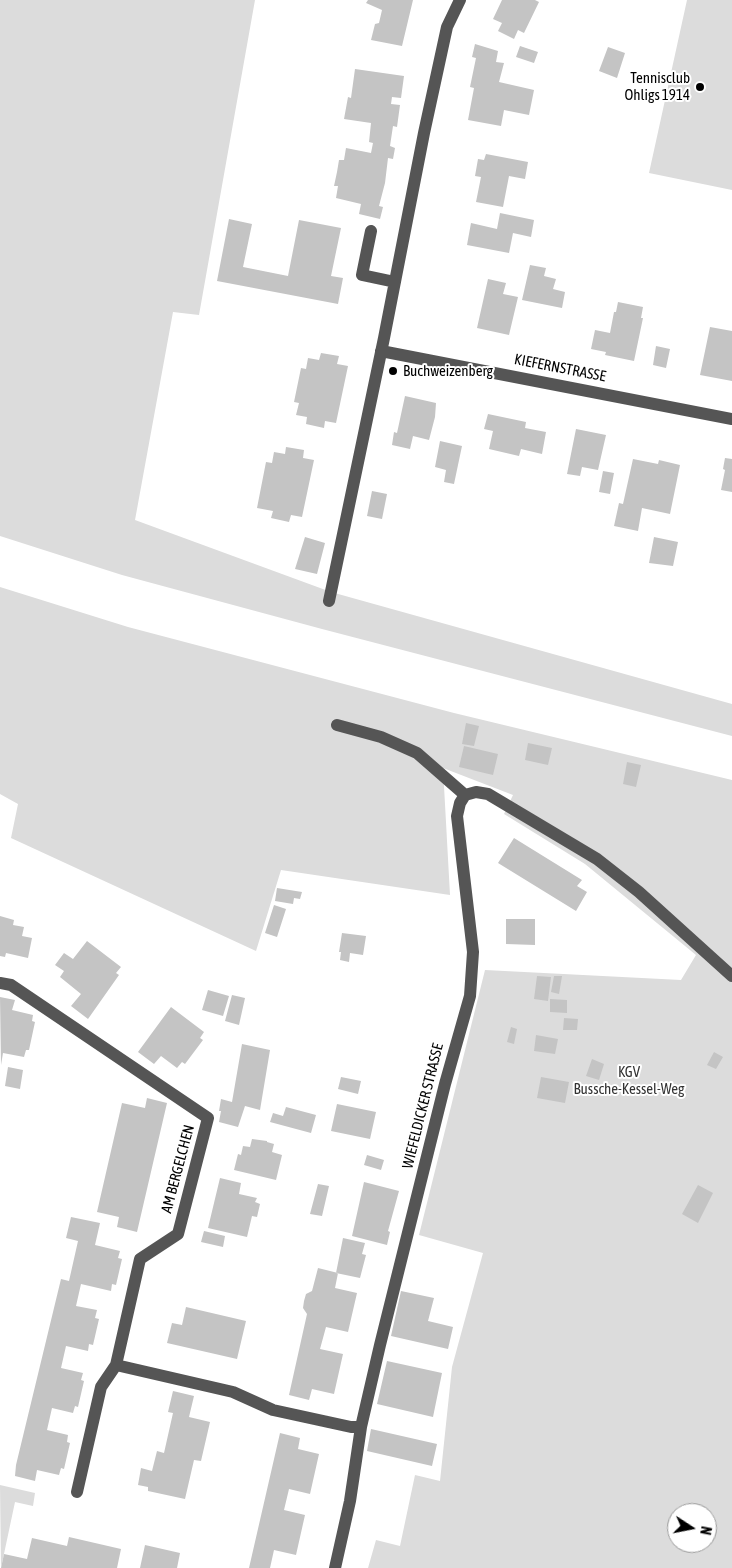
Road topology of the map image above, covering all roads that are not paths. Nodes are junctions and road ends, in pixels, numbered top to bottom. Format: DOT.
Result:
graph roads {
  1 [pos="460,0"];
  2 [pos="371,231"];
  3 [pos="395,282"];
  4 [pos="381,351"];
  5 [pos="732,419"];
  6 [pos="329,601"];
  7 [pos="337,725"];
  8 [pos="465,795"];
  9 [pos="732,976"];
  10 [pos="0,982"];
  11 [pos="116,1365"];
  12 [pos="361,1427"];
  13 [pos="77,1492"];
  14 [pos="334,1568"];
  1 -- 3 [label="street"];
  2 -- 3 [label="street"];
  3 -- 4 [label="street"];
  4 -- 5 [label="street, KIEFERNSTRASSE"];
  4 -- 6 [label="street"];
  7 -- 8 [label="street"];
  8 -- 9 [label="street"];
  8 -- 12 [label="street, WIEFELDICKER STRASSE"];
  10 -- 11 [label="street, AM BERGELCHEN"];
  11 -- 12 [label="street"];
  11 -- 13 [label="street, AM BERGELCHEN"];
  12 -- 14 [label="street, WIEFELDICKER STRASSE"];
}
